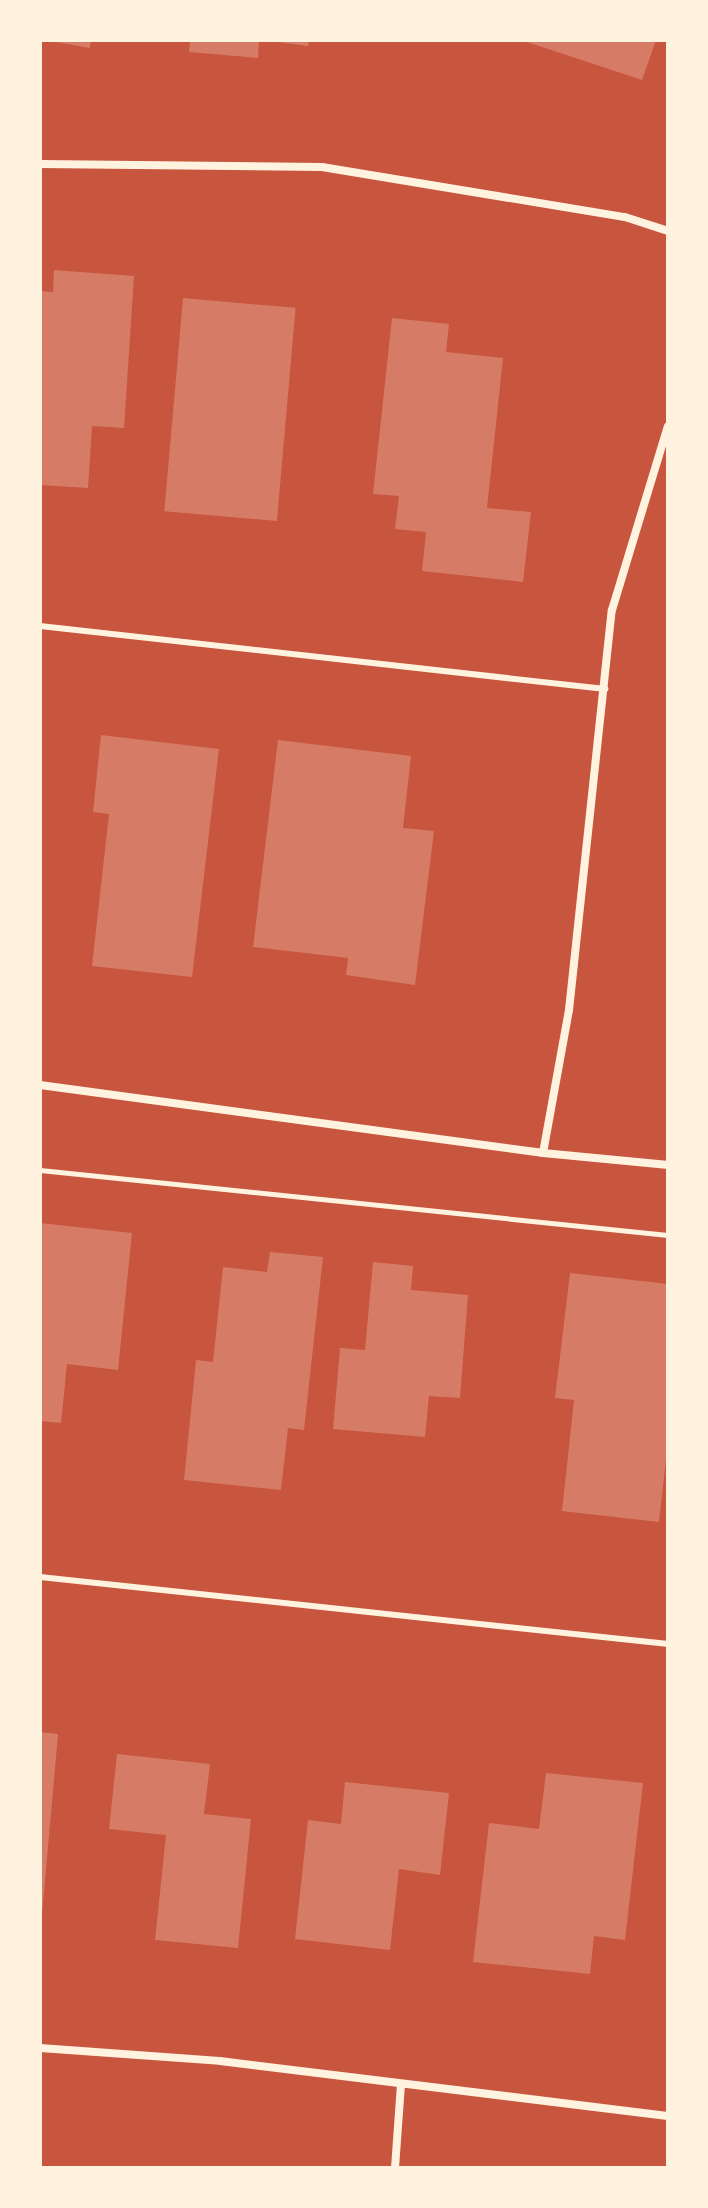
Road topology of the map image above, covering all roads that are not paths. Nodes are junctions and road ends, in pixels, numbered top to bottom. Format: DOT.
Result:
graph roads {
  1 [pos="40,164"];
  2 [pos="668,231"];
  3 [pos="668,426"];
  4 [pos="40,626"];
  5 [pos="605,689"];
  6 [pos="40,1085"];
  7 [pos="543,1153"];
  8 [pos="668,1165"];
  9 [pos="40,1577"];
  10 [pos="668,1644"];
  11 [pos="40,2048"];
  12 [pos="401,2085"];
  13 [pos="668,2116"];
  14 [pos="395,2168"];
  1 -- 2 [label="street"];
  3 -- 5 [label="street"];
  4 -- 5 [label="lane"];
  5 -- 7 [label="street"];
  6 -- 7 [label="street"];
  7 -- 8 [label="street"];
  9 -- 10 [label="lane"];
  11 -- 12 [label="street"];
  12 -- 13 [label="street"];
  12 -- 14 [label="street"];
}
